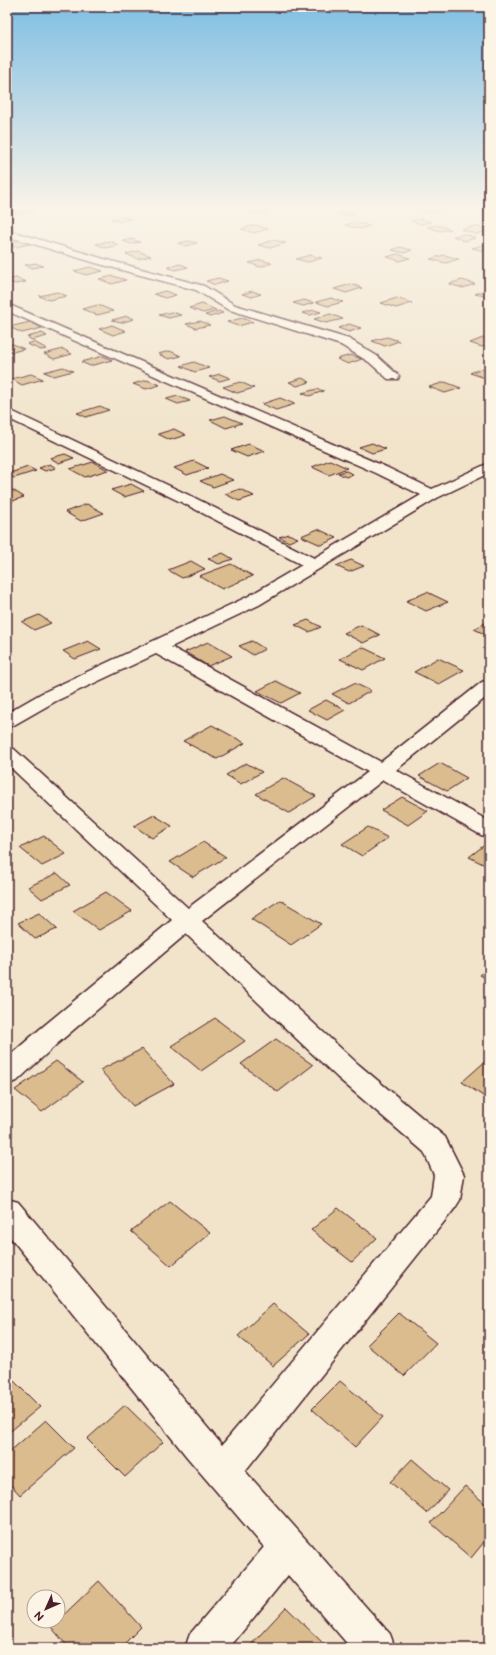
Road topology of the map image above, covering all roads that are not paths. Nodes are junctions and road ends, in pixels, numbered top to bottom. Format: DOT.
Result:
graph roads {
  1 [pos="193,286"];
  2 [pos="11,311"];
  3 [pos="393,376"];
  4 [pos="7,413"];
  5 [pos="489,468"];
  6 [pos="432,494"];
  7 [pos="315,565"];
  8 [pos="156,646"];
  9 [pos="489,686"];
  10 [pos="7,721"];
  11 [pos="7,754"];
  12 [pos="382,770"];
  13 [pos="489,830"];
  14 [pos="187,921"];
  15 [pos="7,1074"];
  16 [pos="7,1211"];
  17 [pos="222,1472"];
  18 [pos="288,1547"];
  19 [pos="204,1648"];
  20 [pos="376,1648"];
  1 -- 3 [label="street"];
  2 -- 6 [label="street"];
  4 -- 7 [label="street"];
  5 -- 6 [label="street"];
  6 -- 7 [label="street"];
  7 -- 8 [label="street"];
  8 -- 10 [label="street"];
  8 -- 12 [label="street"];
  9 -- 12 [label="street"];
  11 -- 14 [label="street"];
  12 -- 13 [label="street"];
  12 -- 14 [label="street"];
  14 -- 15 [label="street"];
  14 -- 17 [label="street"];
  16 -- 17 [label="street"];
  17 -- 18 [label="street"];
  18 -- 19 [label="street"];
  18 -- 20 [label="street"];
}
